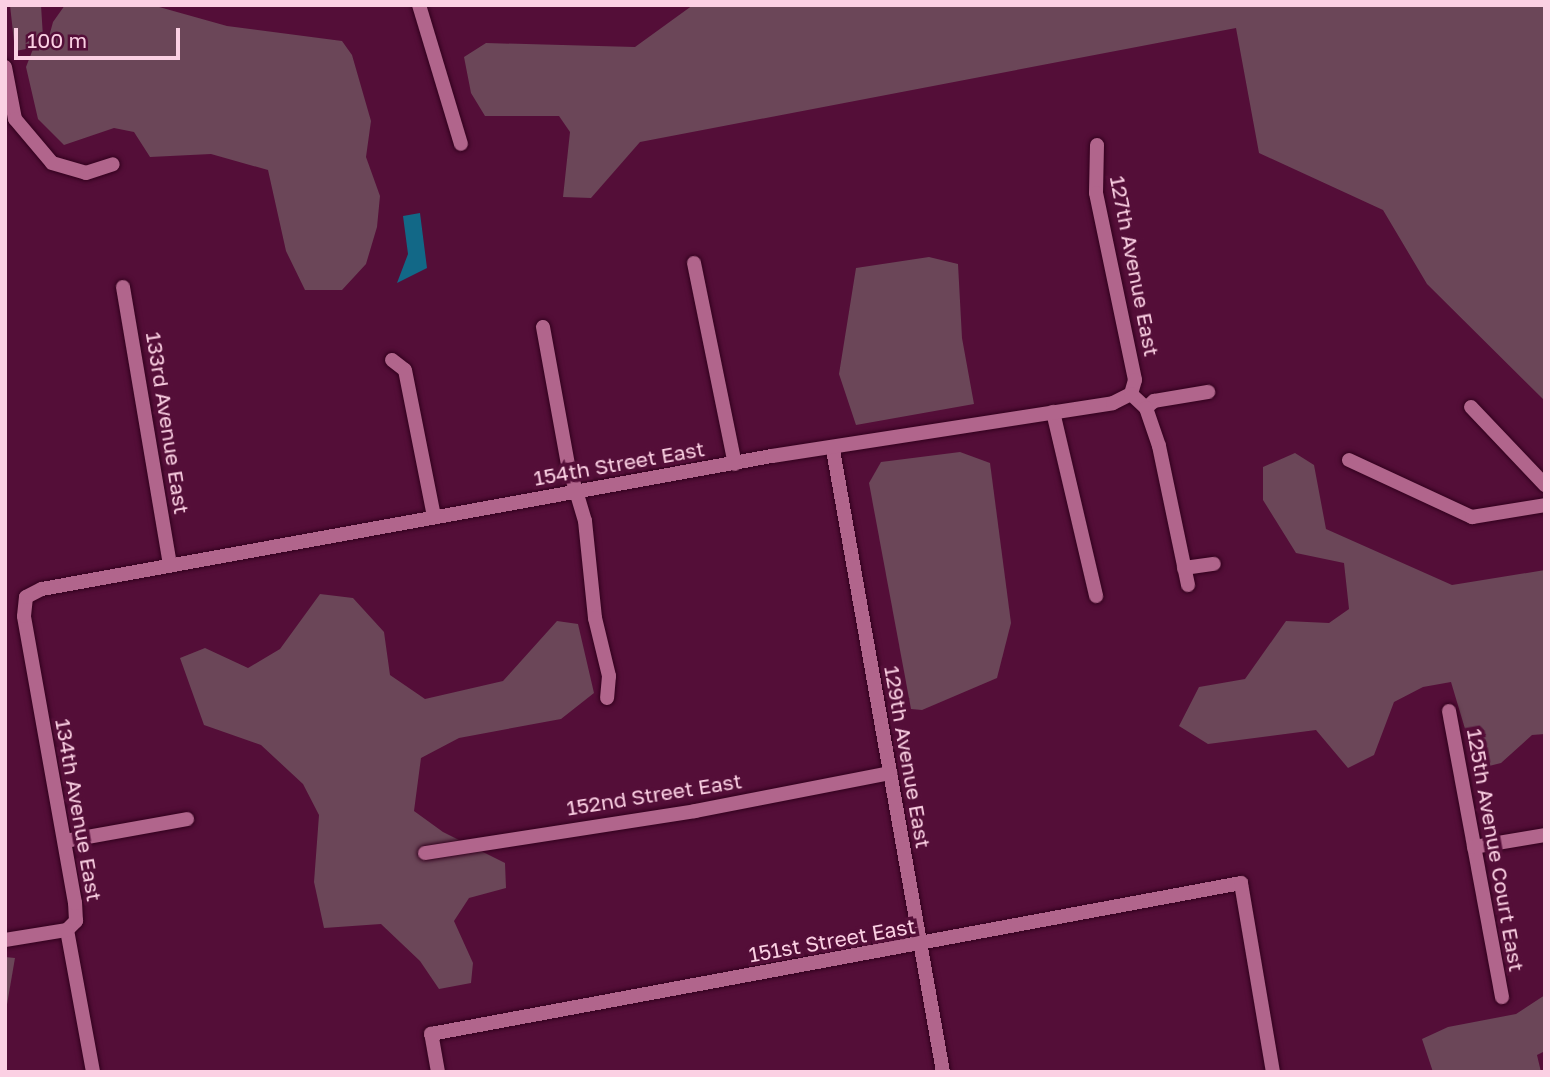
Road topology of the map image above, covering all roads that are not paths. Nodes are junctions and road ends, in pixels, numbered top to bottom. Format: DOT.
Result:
graph roads {
  1 [pos="419,5"];
  2 [pos="5,67"];
  3 [pos="10,120"];
  4 [pos="461,144"];
  5 [pos="1097,145"];
  6 [pos="113,164"];
  7 [pos="694,263"];
  8 [pos="123,287"];
  9 [pos="543,327"];
  10 [pos="392,360"];
  11 [pos="1208,392"];
  12 [pos="1131,394"];
  13 [pos="1471,407"];
  14 [pos="1146,408"];
  15 [pos="1054,412"];
  16 [pos="833,450"];
  17 [pos="1349,460"];
  18 [pos="735,464"];
  19 [pos="1545,485"];
  20 [pos="579,492"];
  21 [pos="1545,505"];
  22 [pos="434,516"];
  23 [pos="1214,564"];
  24 [pos="170,565"];
  25 [pos="1184,568"];
  26 [pos="1188,585"];
  27 [pos="29,594"];
  28 [pos="1096,596"];
  29 [pos="607,698"];
  30 [pos="1449,711"];
  31 [pos="890,773"];
  32 [pos="187,819"];
  33 [pos="1545,835"];
  34 [pos="65,841"];
  35 [pos="1474,847"];
  36 [pos="425,852"];
  37 [pos="67,930"];
  38 [pos="5,940"];
  39 [pos="922,946"];
  40 [pos="1502,997"];
  41 [pos="93,1072"];
  42 [pos="438,1072"];
  43 [pos="943,1072"];
  44 [pos="1273,1072"];
  1 -- 4 [label="street"];
  2 -- 3 [label="street"];
  3 -- 6 [label="street"];
  5 -- 12 [label="street, 127th Avenue East"];
  7 -- 18 [label="street"];
  8 -- 24 [label="street, 133rd Avenue East"];
  9 -- 20 [label="street"];
  10 -- 22 [label="street"];
  11 -- 14 [label="street"];
  12 -- 14 [label="street"];
  12 -- 15 [label="street, 154th Street East"];
  13 -- 19 [label="street"];
  14 -- 25 [label="street"];
  15 -- 16 [label="street, 154th Street East"];
  15 -- 28 [label="street"];
  16 -- 18 [label="street, 154th Street East"];
  16 -- 31 [label="street, 129th Avenue East"];
  17 -- 21 [label="street"];
  18 -- 20 [label="street, 154th Street East"];
  20 -- 22 [label="street, 154th Street East"];
  20 -- 29 [label="street"];
  22 -- 24 [label="street, 154th Street East"];
  23 -- 25 [label="street"];
  24 -- 27 [label="street, 154th Street East"];
  25 -- 26 [label="street"];
  27 -- 34 [label="street, 134th Avenue East"];
  30 -- 35 [label="street, 125th Avenue Court East"];
  31 -- 36 [label="street, 152nd Street East"];
  31 -- 39 [label="street, 129th Avenue East"];
  32 -- 34 [label="street"];
  33 -- 35 [label="street"];
  34 -- 37 [label="street, 134th Avenue East"];
  35 -- 40 [label="street, 125th Avenue Court East"];
  37 -- 38 [label="street"];
  37 -- 41 [label="street, 134th Avenue East"];
  39 -- 42 [label="street, 151st Street East"];
  39 -- 43 [label="street, 129th Avenue East"];
  39 -- 44 [label="street, 151st Street East"];
}
